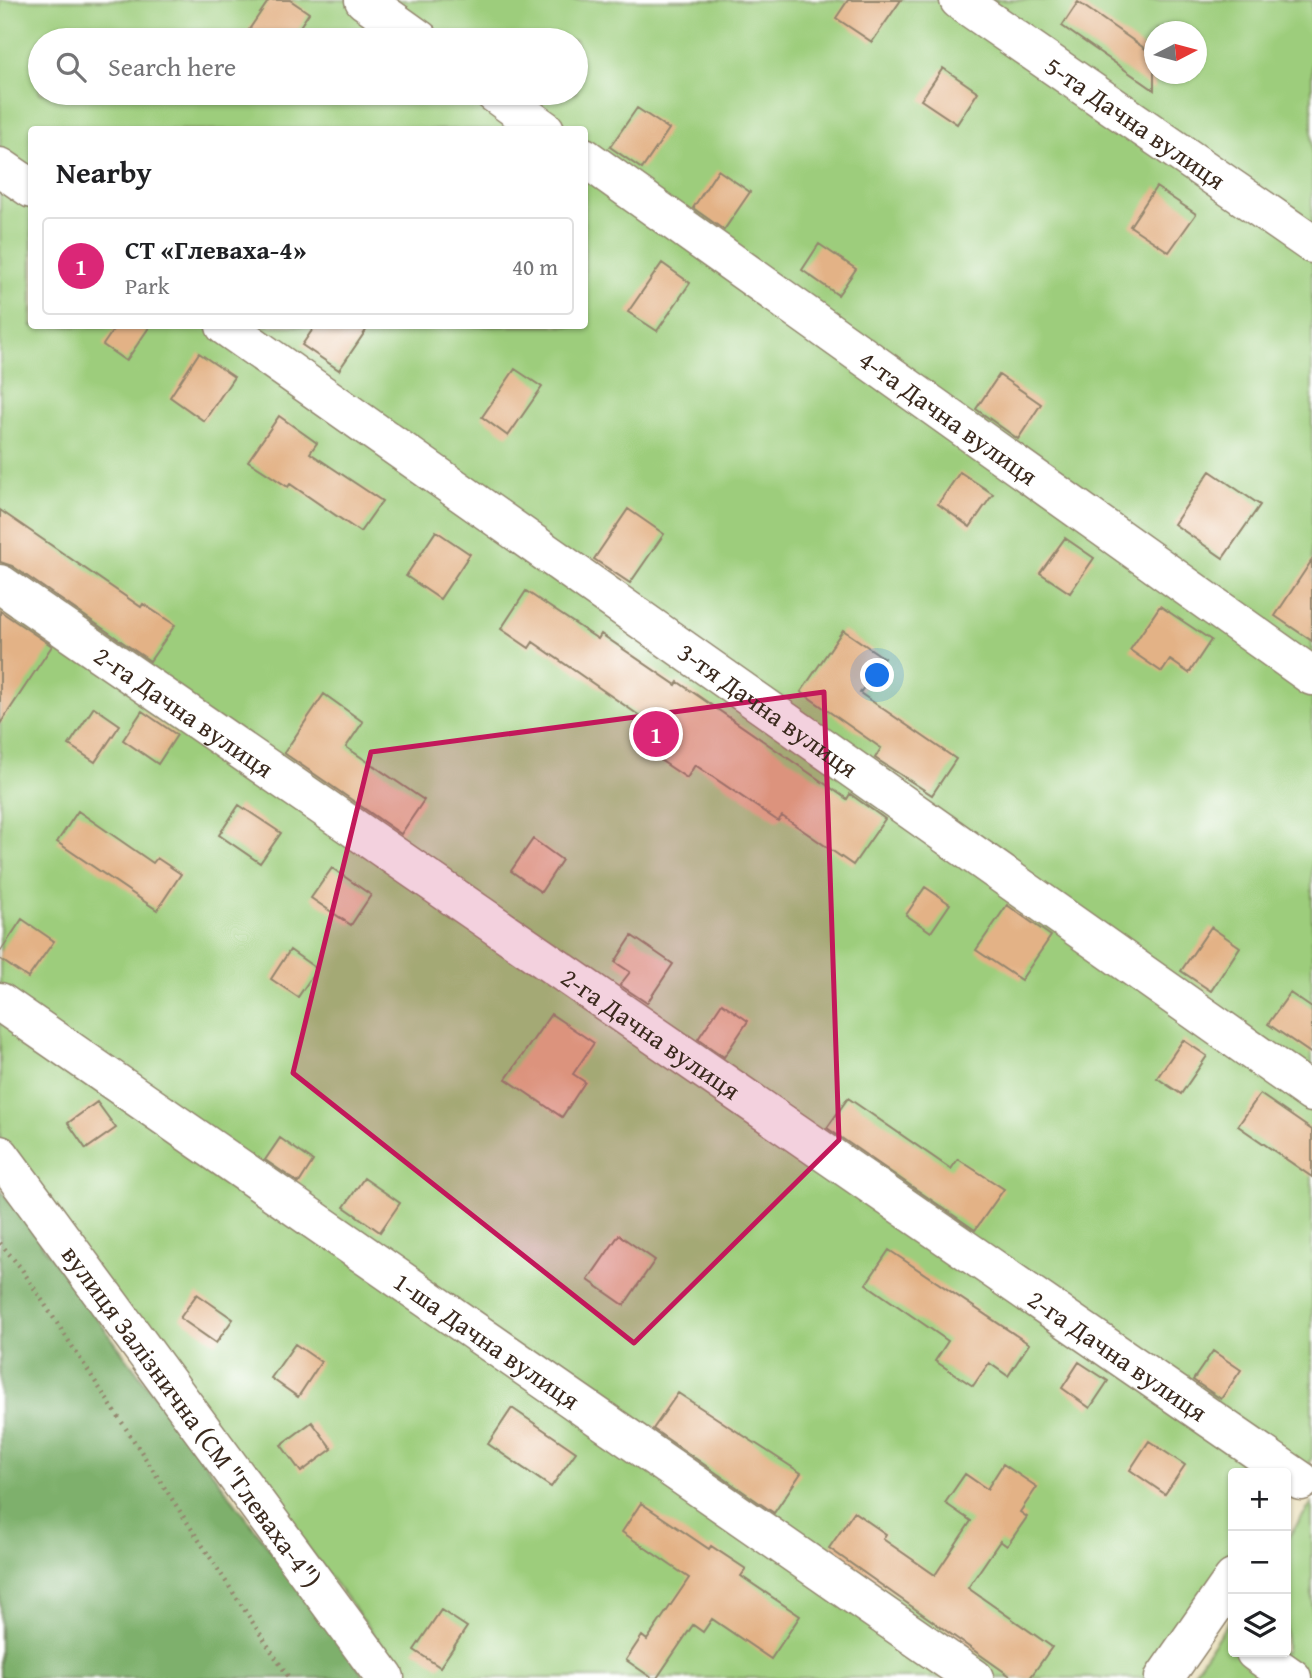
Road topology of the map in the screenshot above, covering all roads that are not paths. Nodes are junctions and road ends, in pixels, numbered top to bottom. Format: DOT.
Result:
graph roads {
  1 [pos="364,0"];
  2 [pos="958,0"];
  3 [pos="403,28"];
  4 [pos="511,105"];
  5 [pos="539,126"];
  6 [pos="588,160"];
  7 [pos="0,167"];
  8 [pos="28,186"];
  9 [pos="1312,244"];
  10 [pos="229,329"];
  11 [pos="0,584"];
  12 [pos="1312,676"];
  13 [pos="0,1002"];
  14 [pos="1312,1093"];
  15 [pos="0,1155"];
  16 [pos="1300,1483"];
  17 [pos="1229,1594"];
  18 [pos="1220,1627"];
  19 [pos="1262,1657"];
  20 [pos="385,1678"];
  21 [pos="974,1678"];
  22 [pos="1164,1678"];
  23 [pos="1292,1678"];
  1 -- 3 [label="street"];
  2 -- 9 [label="street, 5-та Дачна вулиця"];
  4 -- 5 [label="street"];
  6 -- 12 [label="street, 4-та Дачна вулиця"];
  7 -- 8 [label="street"];
  10 -- 14 [label="street, 3-тя Дачна вулиця"];
  11 -- 16 [label="street, 2-га Дачна вулиця"];
  13 -- 21 [label="street, 1-ша Дачна вулиця"];
  15 -- 20 [label="street, вулиця Залізнична (СМ \"Глеваха-4\")"];
  17 -- 18 [label="street"];
  18 -- 22 [label="street"];
  19 -- 23 [label="street"];
}
